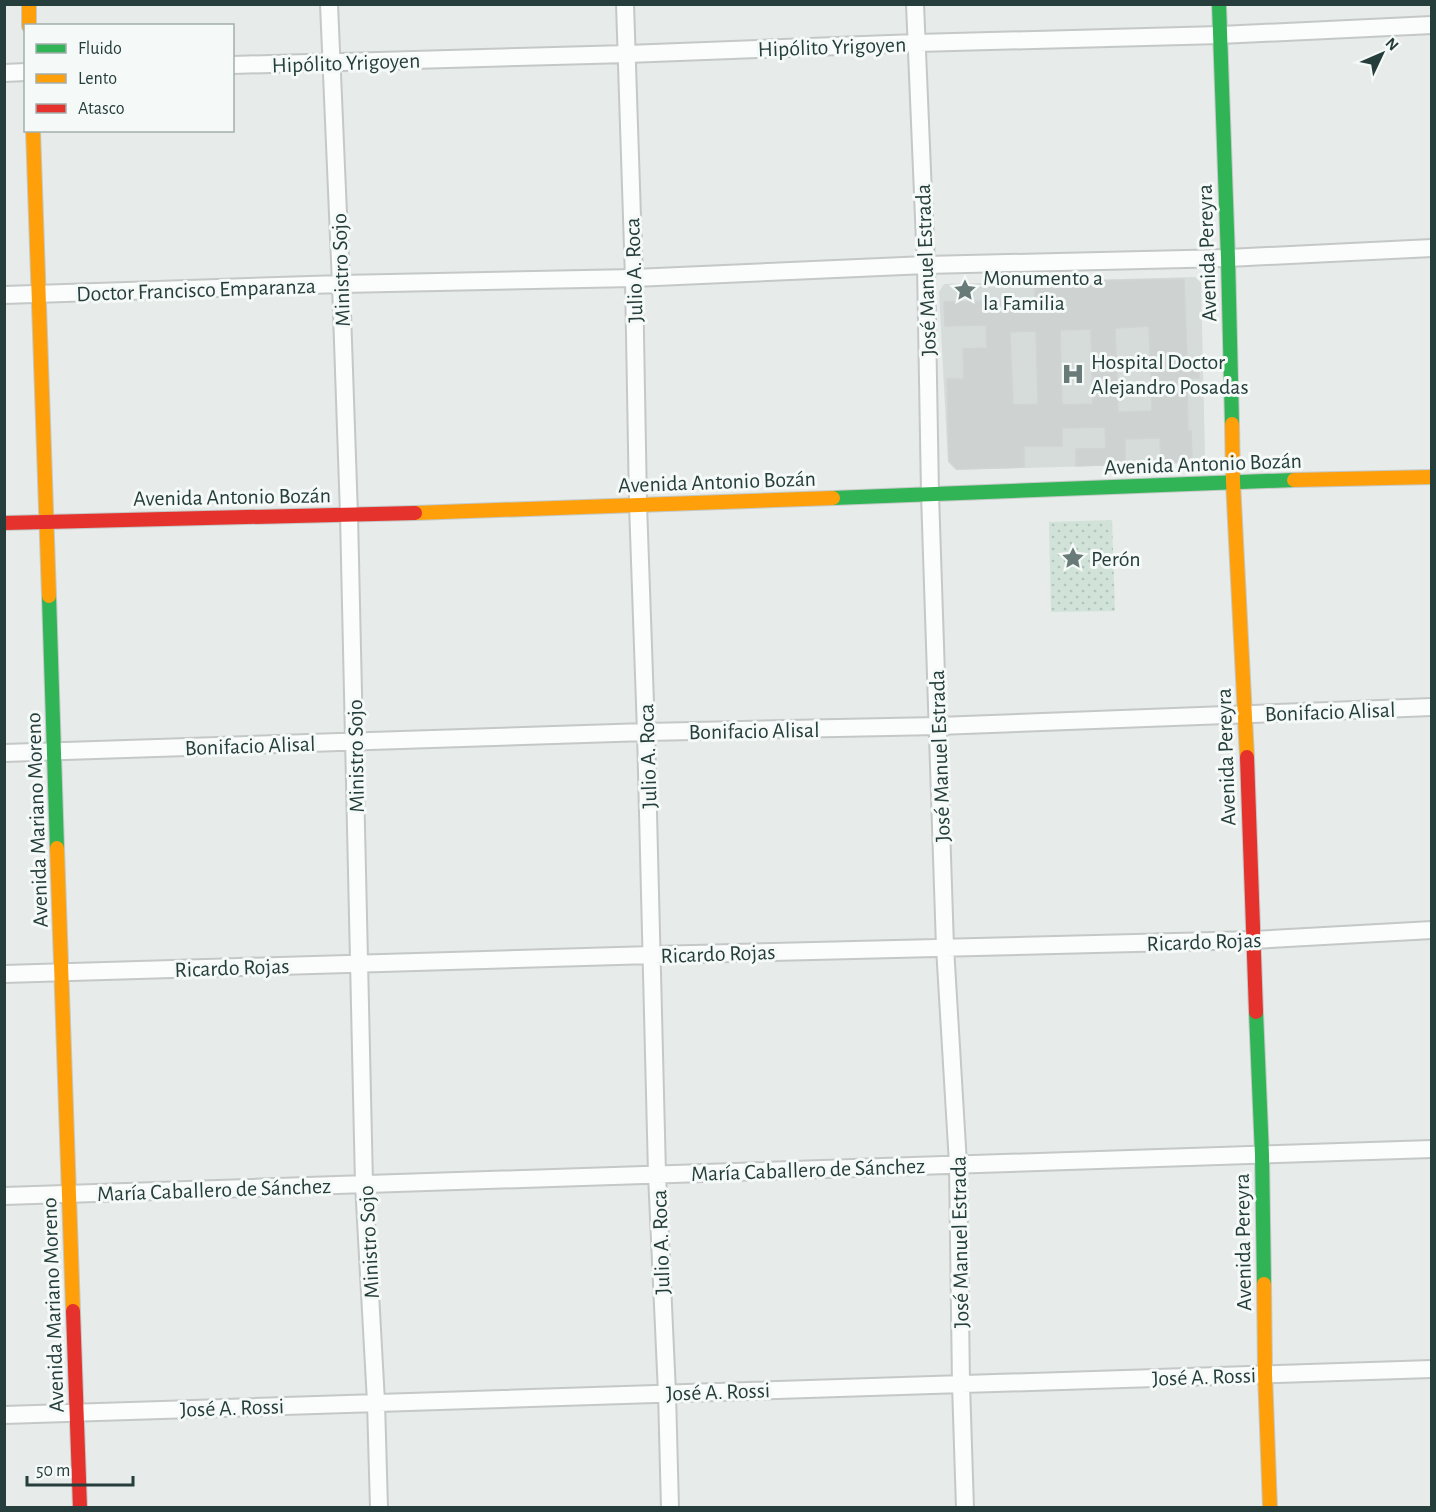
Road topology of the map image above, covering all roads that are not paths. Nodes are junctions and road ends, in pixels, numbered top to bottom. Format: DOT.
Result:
graph roads {
  1 [pos="29,4"];
  2 [pos="329,4"];
  3 [pos="625,4"];
  4 [pos="915,4"];
  5 [pos="1219,4"];
  6 [pos="30,24"];
  7 [pos="1431,25"];
  8 [pos="1220,35"];
  9 [pos="916,43"];
  10 [pos="627,54"];
  11 [pos="331,62"];
  12 [pos="234,65"];
  13 [pos="24,72"];
  14 [pos="4,73"];
  15 [pos="33,132"];
  16 [pos="1431,248"];
  17 [pos="1228,258"];
  18 [pos="926,264"];
  19 [pos="634,278"];
  20 [pos="341,284"];
  21 [pos="39,294"];
  22 [pos="4,295"];
  23 [pos="1431,477"];
  24 [pos="1233,482"];
  25 [pos="930,494"];
  26 [pos="638,504"];
  27 [pos="349,514"];
  28 [pos="46,521"];
  29 [pos="4,523"];
  30 [pos="1431,707"];
  31 [pos="1245,714"];
  32 [pos="938,726"];
  33 [pos="646,732"];
  34 [pos="355,742"];
  35 [pos="54,751"];
  36 [pos="4,753"];
  37 [pos="1431,930"];
  38 [pos="1254,940"];
  39 [pos="945,947"];
  40 [pos="652,955"];
  41 [pos="360,963"];
  42 [pos="62,972"];
  43 [pos="4,974"];
  44 [pos="1431,1149"];
  45 [pos="1262,1155"];
  46 [pos="958,1164"];
  47 [pos="657,1174"];
  48 [pos="364,1184"];
  49 [pos="70,1194"];
  50 [pos="4,1196"];
  51 [pos="1431,1369"];
  52 [pos="1266,1374"];
  53 [pos="961,1384"];
  54 [pos="667,1393"];
  55 [pos="376,1402"];
  56 [pos="77,1412"];
  57 [pos="4,1415"];
  58 [pos="80,1508"];
  59 [pos="379,1508"];
  60 [pos="670,1508"];
  61 [pos="966,1508"];
  62 [pos="1270,1508"];
  1 -- 6 [label="main road"];
  2 -- 11 [label="street, Ministro Sojo"];
  3 -- 10 [label="street, Julio A. Roca"];
  4 -- 9 [label="street, José Manuel Estrada"];
  5 -- 8 [label="main road, Avenida Pereyra"];
  7 -- 8 [label="street, Hipólito Yrigoyen"];
  8 -- 9 [label="street, Hipólito Yrigoyen"];
  8 -- 17 [label="main road, Avenida Pereyra"];
  9 -- 10 [label="street, Hipólito Yrigoyen"];
  9 -- 18 [label="street, José Manuel Estrada"];
  10 -- 11 [label="street, Hipólito Yrigoyen"];
  10 -- 19 [label="street, Julio A. Roca"];
  11 -- 12 [label="street, Hipólito Yrigoyen"];
  11 -- 20 [label="street, Ministro Sojo"];
  13 -- 14 [label="street"];
  15 -- 21 [label="main road, Avenida Mariano Moreno"];
  16 -- 17 [label="street, Doctor Francisco Emparanza"];
  17 -- 18 [label="street, Doctor Francisco Emparanza"];
  17 -- 24 [label="main road, Avenida Pereyra"];
  18 -- 19 [label="street, Doctor Francisco Emparanza"];
  18 -- 25 [label="street, José Manuel Estrada"];
  19 -- 20 [label="street, Doctor Francisco Emparanza"];
  19 -- 26 [label="street, Julio A. Roca"];
  20 -- 21 [label="street, Doctor Francisco Emparanza"];
  20 -- 27 [label="street, Ministro Sojo"];
  21 -- 22 [label="street, Doctor Francisco Emparanza"];
  21 -- 28 [label="main road, Avenida Mariano Moreno"];
  23 -- 24 [label="main road, Avenida Antonio Bozán"];
  24 -- 25 [label="main road, Avenida Antonio Bozán"];
  24 -- 31 [label="main road, Avenida Pereyra"];
  25 -- 26 [label="main road, Avenida Antonio Bozán"];
  25 -- 32 [label="street, José Manuel Estrada"];
  26 -- 27 [label="main road, Avenida Antonio Bozán"];
  26 -- 33 [label="street, Julio A. Roca"];
  27 -- 28 [label="main road, Avenida Antonio Bozán"];
  27 -- 34 [label="street, Ministro Sojo"];
  28 -- 29 [label="main road, Avenida Antonio Bozán"];
  28 -- 35 [label="main road, Avenida Mariano Moreno"];
  30 -- 31 [label="street, Bonifacio Alisal"];
  31 -- 32 [label="street, Bonifacio Alisal"];
  31 -- 38 [label="main road, Avenida Pereyra"];
  32 -- 33 [label="street, Bonifacio Alisal"];
  32 -- 39 [label="street, José Manuel Estrada"];
  33 -- 34 [label="street, Bonifacio Alisal"];
  33 -- 40 [label="street, Julio A. Roca"];
  34 -- 35 [label="street, Bonifacio Alisal"];
  34 -- 41 [label="street, Ministro Sojo"];
  35 -- 36 [label="street, Bonifacio Alisal"];
  35 -- 42 [label="main road, Avenida Mariano Moreno"];
  37 -- 38 [label="street, Ricardo Rojas"];
  38 -- 39 [label="street, Ricardo Rojas"];
  38 -- 45 [label="main road, Avenida Pereyra"];
  39 -- 40 [label="street, Ricardo Rojas"];
  39 -- 46 [label="street, José Manuel Estrada"];
  40 -- 41 [label="street, Ricardo Rojas"];
  40 -- 47 [label="street, Julio A. Roca"];
  41 -- 42 [label="street, Ricardo Rojas"];
  41 -- 48 [label="street, Ministro Sojo"];
  42 -- 43 [label="street, Ricardo Rojas"];
  42 -- 49 [label="main road, Avenida Mariano Moreno"];
  44 -- 45 [label="street, María Caballero de Sánchez"];
  45 -- 46 [label="street, María Caballero de Sánchez"];
  45 -- 52 [label="main road, Avenida Pereyra"];
  46 -- 47 [label="street, María Caballero de Sánchez"];
  46 -- 53 [label="street, José Manuel Estrada"];
  47 -- 48 [label="street, María Caballero de Sánchez"];
  47 -- 54 [label="street, Julio A. Roca"];
  48 -- 49 [label="street, María Caballero de Sánchez"];
  48 -- 55 [label="street, Ministro Sojo"];
  49 -- 50 [label="street, María Caballero de Sánchez"];
  49 -- 56 [label="main road, Avenida Mariano Moreno"];
  51 -- 52 [label="street, José A. Rossi"];
  52 -- 53 [label="street, José A. Rossi"];
  52 -- 62 [label="main road, Avenida Pereyra"];
  53 -- 54 [label="street, José A. Rossi"];
  53 -- 61 [label="street, José Manuel Estrada"];
  54 -- 55 [label="street, José A. Rossi"];
  54 -- 60 [label="street, Julio A. Roca"];
  55 -- 56 [label="street, José A. Rossi"];
  55 -- 59 [label="street, Ministro Sojo"];
  56 -- 57 [label="street, José A. Rossi"];
  56 -- 58 [label="main road, Avenida Mariano Moreno"];
}
